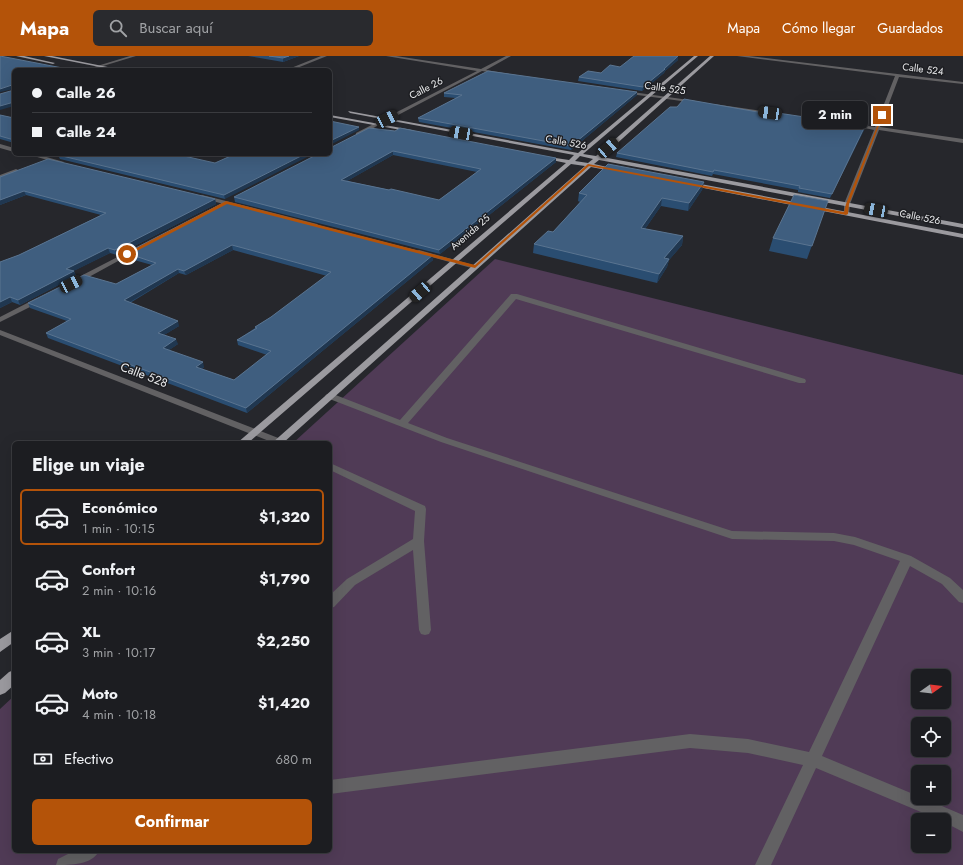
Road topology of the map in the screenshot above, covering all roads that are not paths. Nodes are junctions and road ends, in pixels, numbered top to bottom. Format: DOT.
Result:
graph roads {
  1 [pos="18,56"];
  2 [pos="46,56"];
  3 [pos="134,56"];
  4 [pos="325,56"];
  5 [pos="388,56"];
  6 [pos="509,56"];
  7 [pos="696,56"];
  8 [pos="712,56"];
  9 [pos="738,56"];
  10 [pos="57,64"];
  11 [pos="100,66"];
  12 [pos="94,68"];
  13 [pos="110,68"];
  14 [pos="293,68"];
  15 [pos="482,70"];
  16 [pos="898,75"];
  17 [pos="520,76"];
  18 [pos="963,83"];
  19 [pos="618,90"];
  20 [pos="648,95"];
  21 [pos="665,98"];
  22 [pos="704,103"];
  23 [pos="712,104"];
  24 [pos="344,111"];
  25 [pos="332,116"];
  26 [pos="790,116"];
  27 [pos="387,119"];
  28 [pos="377,124"];
  29 [pos="845,124"];
  30 [pos="876,128"];
  31 [pos="416,132"];
  32 [pos="350,138"];
  33 [pos="963,141"];
  34 [pos="0,146"];
  35 [pos="12,149"];
  36 [pos="578,155"];
  37 [pos="38,156"];
  38 [pos="57,156"];
  39 [pos="539,156"];
  40 [pos="597,158"];
  41 [pos="49,159"];
  42 [pos="570,162"];
  43 [pos="64,163"];
  44 [pos="35,164"];
  45 [pos="588,165"];
  46 [pos="21,170"];
  47 [pos="624,172"];
  48 [pos="0,177"];
  49 [pos="684,183"];
  50 [pos="196,195"];
  51 [pos="233,199"];
  52 [pos="226,203"];
  53 [pos="848,204"];
  54 [pos="219,206"];
  55 [pos="846,214"];
  56 [pos="318,226"];
  57 [pos="963,226"];
  58 [pos="963,236"];
  59 [pos="142,247"];
  60 [pos="410,250"];
  61 [pos="456,262"];
  62 [pos="475,267"];
  63 [pos="71,284"];
  64 [pos="50,295"];
  65 [pos="0,320"];
  66 [pos="0,332"];
  67 [pos="802,381"];
  68 [pos="330,396"];
  69 [pos="402,423"];
  70 [pos="256,432"];
  71 [pos="245,441"];
  72 [pos="278,441"];
  73 [pos="281,441"];
  74 [pos="332,467"];
  75 [pos="418,541"];
  76 [pos="907,559"];
  77 [pos="963,598"];
  78 [pos="332,601"];
  79 [pos="425,630"];
  80 [pos="12,637"];
  81 [pos="0,646"];
  82 [pos="12,678"];
  83 [pos="0,688"];
  84 [pos="813,760"];
  85 [pos="332,787"];
  86 [pos="963,824"];
  87 [pos="87,853"];
  88 [pos="64,865"];
  89 [pos="763,865"];
  1 -- 10 [label="main road"];
  2 -- 11 [label="main road"];
  3 -- 11 [label="street"];
  4 -- 14 [label="street"];
  5 -- 15 [label="street"];
  6 -- 15 [label="street, Calle 26"];
  7 -- 20 [label="main road, Avenida 25"];
  8 -- 21 [label="main road"];
  9 -- 16 [label="street, Calle 524"];
  11 -- 12 [label="street"];
  11 -- 13 [label="main road"];
  15 -- 17 [label="street"];
  15 -- 27 [label="street, Calle 26"];
  16 -- 18 [label="street, Calle 524"];
  16 -- 30 [label="street"];
  19 -- 20 [label="street, Calle 525"];
  20 -- 21 [label="street, Calle 525"];
  20 -- 36 [label="main road, Avenida 25"];
  21 -- 22 [label="street, Calle 525"];
  21 -- 40 [label="main road"];
  23 -- 26 [label="street"];
  24 -- 27 [label="main road, Calle 526"];
  25 -- 28 [label="main road"];
  27 -- 28 [label="street, Calle 26"];
  27 -- 36 [label="main road, Calle 526"];
  28 -- 31 [label="main road"];
  28 -- 32 [label="street, Calle 26"];
  29 -- 30 [label="street"];
  30 -- 33 [label="street"];
  30 -- 53 [label="street"];
  34 -- 35 [label="street"];
  36 -- 40 [label="main road, Calle 526"];
  36 -- 42 [label="main road, Avenida 25"];
  37 -- 41 [label="street"];
  38 -- 41 [label="street"];
  39 -- 42 [label="main road, Calle 526"];
  40 -- 45 [label="main road"];
  40 -- 53 [label="main road, Calle 526"];
  41 -- 43 [label="street"];
  41 -- 44 [label="street"];
  42 -- 45 [label="main road, Calle 526"];
  42 -- 61 [label="main road, Avenida 25"];
  45 -- 47 [label="main road, Calle 526"];
  45 -- 62 [label="main road"];
  46 -- 48 [label="street"];
  49 -- 55 [label="main road, Calle 526"];
  50 -- 52 [label="street"];
  51 -- 52 [label="street"];
  52 -- 54 [label="street"];
  52 -- 56 [label="street"];
  53 -- 55 [label="street"];
  53 -- 57 [label="main road, Calle 526"];
  55 -- 58 [label="main road, Calle 526"];
  59 -- 63 [label="street"];
  60 -- 61 [label="street"];
  61 -- 62 [label="street"];
  61 -- 70 [label="main road, Avenida 25"];
  62 -- 68 [label="main road"];
  64 -- 65 [label="street"];
  66 -- 70 [label="street, Calle 528"];
  67 -- 69 [label="street"];
  68 -- 69 [label="street"];
  68 -- 73 [label="main road"];
  69 -- 76 [label="street"];
  70 -- 71 [label="main road, Avenida 25"];
  70 -- 72 [label="street, Calle 528"];
  74 -- 75 [label="street"];
  75 -- 78 [label="street"];
  75 -- 79 [label="street"];
  76 -- 77 [label="street"];
  76 -- 84 [label="street"];
  80 -- 81 [label="main road"];
  82 -- 83 [label="main road"];
  84 -- 85 [label="street"];
  84 -- 86 [label="street"];
  84 -- 89 [label="street"];
  87 -- 88 [label="street"];
}
